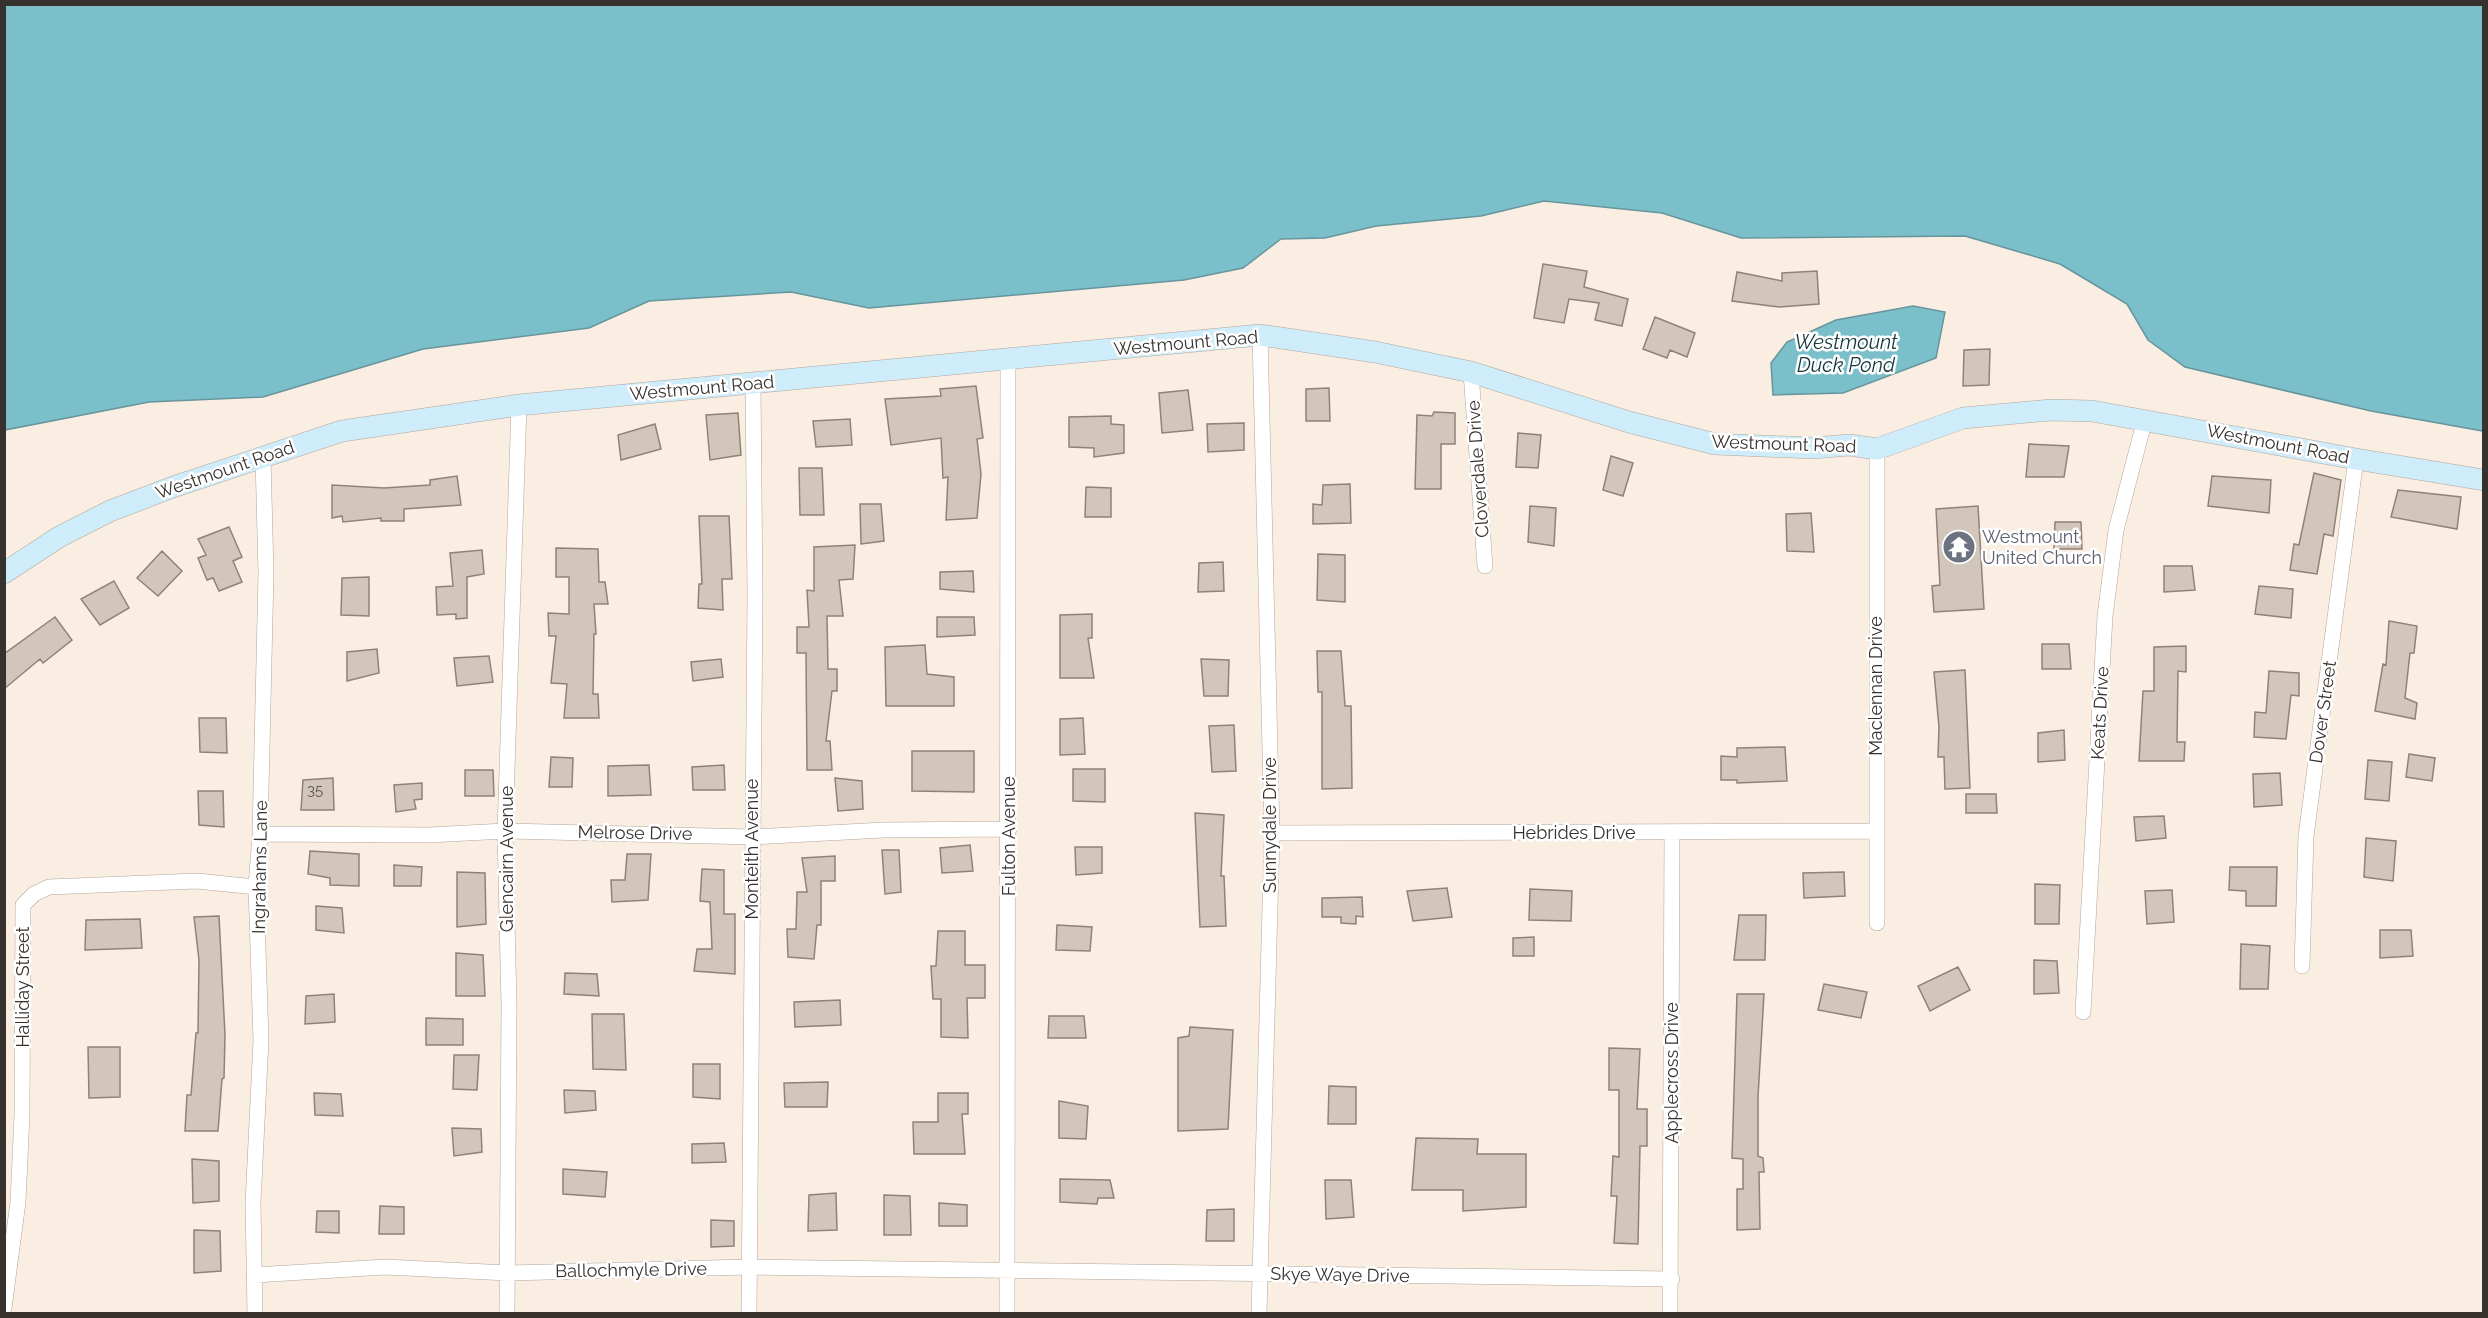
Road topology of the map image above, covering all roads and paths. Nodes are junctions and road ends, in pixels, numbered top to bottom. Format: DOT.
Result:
graph roads {
  1 [pos="1260,336"];
  2 [pos="1008,358"];
  3 [pos="1471,372"];
  4 [pos="753,384"];
  5 [pos="519,405"];
  6 [pos="2145,419"];
  7 [pos="1877,449"];
  8 [pos="263,457"];
  9 [pos="2356,459"];
  10 [pos="2484,480"];
  11 [pos="1485,566"];
  12 [pos="4,573"];
  13 [pos="1009,829"];
  14 [pos="505,831"];
  15 [pos="1875,831"];
  16 [pos="1272,833"];
  17 [pos="1672,833"];
  18 [pos="260,834"];
  19 [pos="752,837"];
  20 [pos="256,886"];
  21 [pos="1877,923"];
  22 [pos="2302,966"];
  23 [pos="2083,1012"];
  24 [pos="749,1267"];
  25 [pos="1008,1271"];
  26 [pos="508,1273"];
  27 [pos="1261,1274"];
  28 [pos="255,1275"];
  29 [pos="1672,1279"];
  30 [pos="4,1308"];
  31 [pos="255,1314"];
  32 [pos="507,1314"];
  33 [pos="749,1314"];
  34 [pos="1007,1314"];
  35 [pos="1259,1314"];
  36 [pos="1670,1314"];
  1 -- 2 [label="main road, Westmount Road"];
  1 -- 3 [label="main road, Westmount Road"];
  1 -- 16 [label="street, Sunnydale Drive"];
  2 -- 4 [label="main road, Westmount Road"];
  2 -- 13 [label="street, Fulton Avenue"];
  3 -- 7 [label="main road, Westmount Road"];
  3 -- 11 [label="street, Cloverdale Drive"];
  4 -- 5 [label="main road, Westmount Road"];
  4 -- 19 [label="street, Monteith Avenue"];
  5 -- 8 [label="main road, Westmount Road"];
  5 -- 14 [label="street, Glencairn Avenue"];
  6 -- 7 [label="main road, Westmount Road"];
  6 -- 9 [label="main road, Westmount Road"];
  6 -- 23 [label="street, Keats Drive"];
  7 -- 15 [label="street, Maclennan Drive"];
  8 -- 12 [label="main road, Westmount Road"];
  8 -- 18 [label="street, Ingrahams Lane"];
  9 -- 10 [label="main road, Westmount Road"];
  9 -- 22 [label="street, Dover Street"];
  13 -- 19 [label="street, Melrose Drive"];
  13 -- 25 [label="street, Fulton Avenue"];
  14 -- 18 [label="street, Melrose Drive"];
  14 -- 19 [label="street, Melrose Drive"];
  14 -- 26 [label="street, Glencairn Avenue"];
  15 -- 17 [label="street, Hebrides Drive"];
  15 -- 21 [label="street, Maclennan Drive"];
  16 -- 17 [label="street, Hebrides Drive"];
  16 -- 27 [label="street, Sunnydale Drive"];
  17 -- 29 [label="street, Applecross Drive"];
  18 -- 20 [label="street, Ingrahams Lane"];
  19 -- 24 [label="street, Monteith Avenue"];
  20 -- 28 [label="street, Ingrahams Lane"];
  20 -- 30 [label="street, Halliday Street"];
  24 -- 25 [label="street, Ballochmyle Drive"];
  24 -- 26 [label="street, Ballochmyle Drive"];
  24 -- 33 [label="street, Monteith Avenue"];
  25 -- 27 [label="street, Skye Waye Drive"];
  25 -- 34 [label="street, Fulton Avenue"];
  26 -- 28 [label="street, Ballochmyle Drive"];
  26 -- 32 [label="street, Glencairn Avenue"];
  27 -- 29 [label="street, Skye Waye Drive"];
  27 -- 35 [label="street, Sunnydale Drive"];
  28 -- 31 [label="street, Ingrahams Lane"];
  29 -- 36 [label="street, Applecross Drive"];
}
